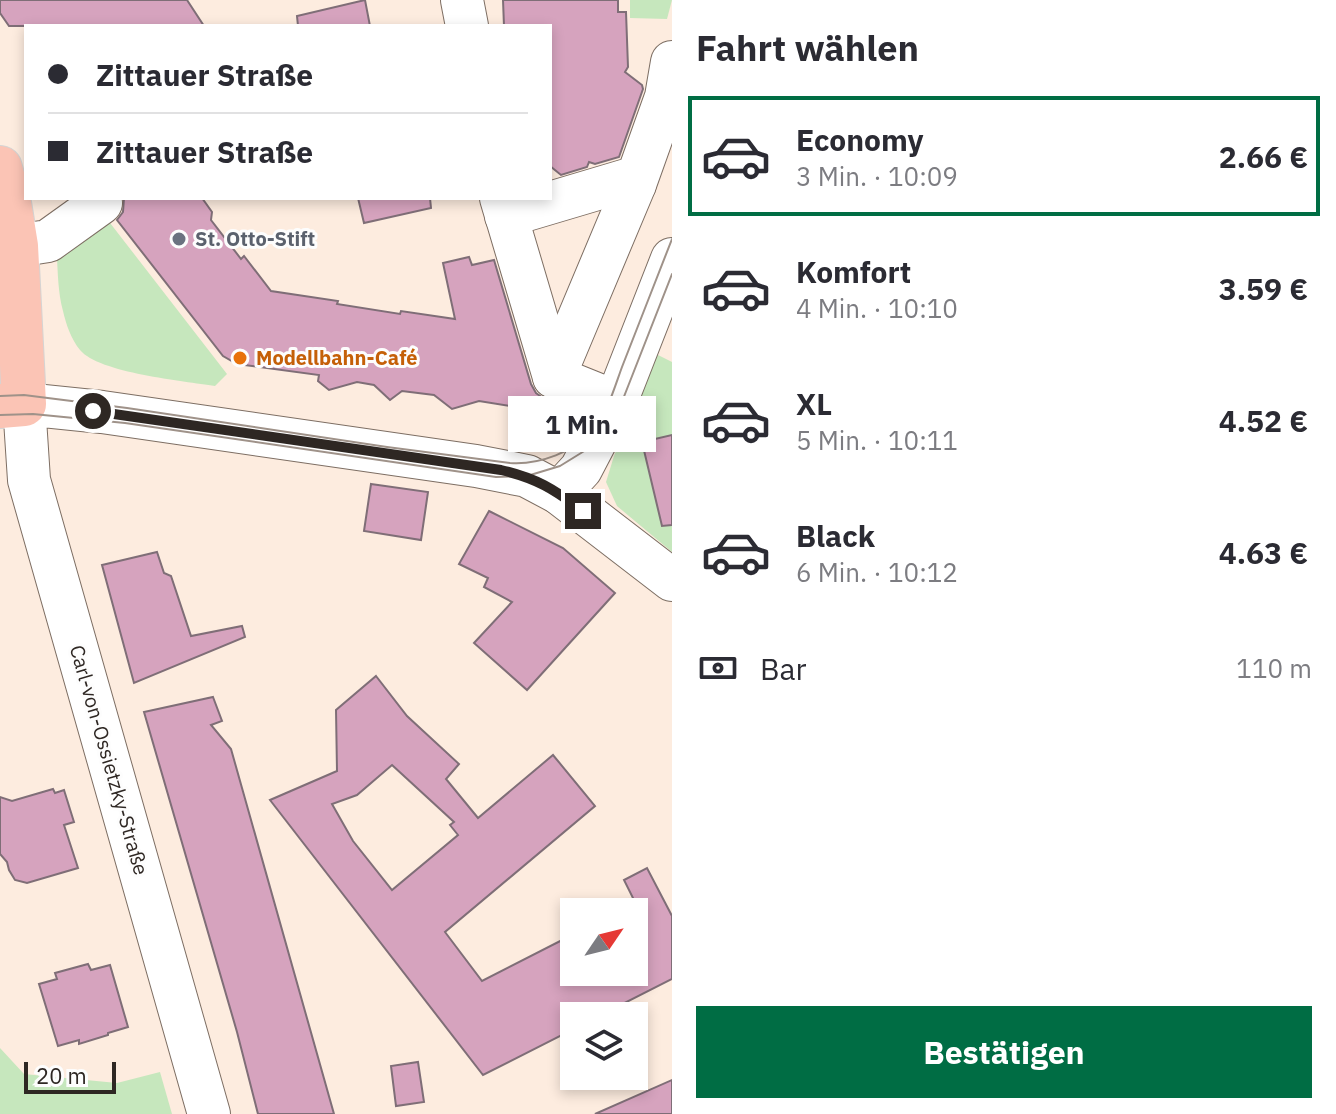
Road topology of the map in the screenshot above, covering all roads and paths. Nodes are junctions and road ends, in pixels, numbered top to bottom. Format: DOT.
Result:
graph roads {
  1 [pos="462,0"];
  2 [pos="467,24"];
  3 [pos="672,62"];
  4 [pos="0,168"];
  5 [pos="635,184"];
  6 [pos="552,196"];
  7 [pos="536,200"];
  8 [pos="101,203"];
  9 [pos="504,207"];
  10 [pos="16,246"];
  11 [pos="672,259"];
  12 [pos="554,377"];
  13 [pos="616,402"];
  14 [pos="12,405"];
  15 [pos="559,493"];
  16 [pos="672,580"];
  17 [pos="209,1114"];
  1 -- 2 [label="street"];
  3 -- 5 [label="street"];
  4 -- 10 [label="main road"];
  5 -- 6 [label="street"];
  5 -- 12 [label="street"];
  7 -- 9 [label="street"];
  8 -- 10 [label="street"];
  9 -- 12 [label="street"];
  10 -- 14 [label="main road"];
  11 -- 13 [label="street"];
  12 -- 13 [label="street"];
  13 -- 15 [label="street"];
  14 -- 15 [label="street"];
  14 -- 17 [label="street, Carl-von-Ossietzky-Straße"];
  15 -- 16 [label="street"];
}
